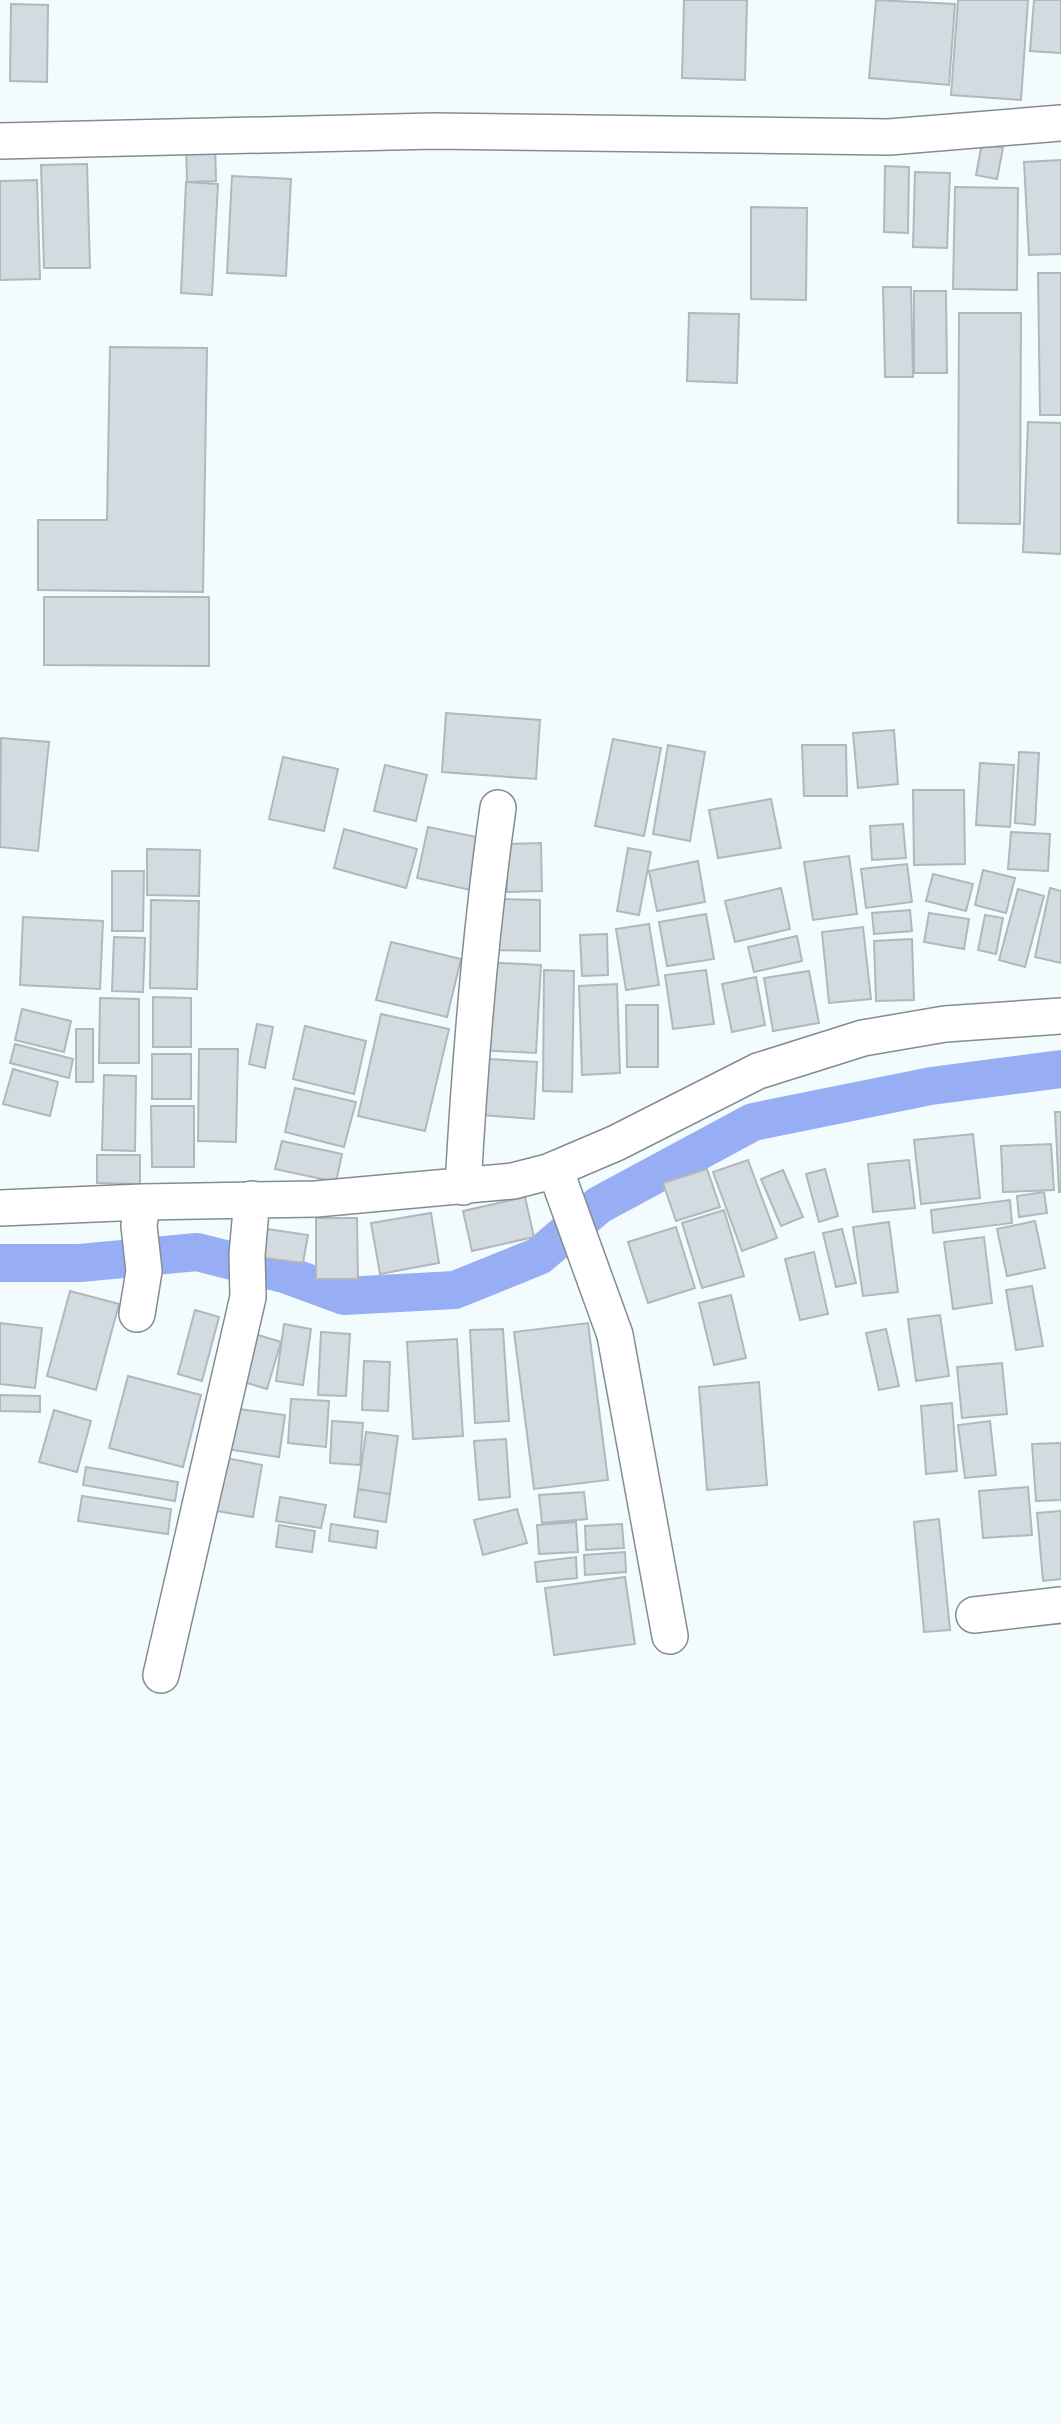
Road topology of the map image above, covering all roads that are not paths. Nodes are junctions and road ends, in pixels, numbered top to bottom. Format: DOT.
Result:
graph roads {
  1 [pos="1061,123"];
  2 [pos="0,141"];
  3 [pos="498,808"];
  4 [pos="1061,1016"];
  5 [pos="560,1185"];
  6 [pos="463,1187"];
  7 [pos="252,1199"];
  8 [pos="0,1208"];
  9 [pos="141,1214"];
  10 [pos="137,1314"];
  11 [pos="1061,1605"];
  12 [pos="974,1615"];
  13 [pos="670,1636"];
  14 [pos="161,1675"];
  1 -- 2 [label="street"];
  3 -- 6 [label="street"];
  4 -- 5 [label="street"];
  5 -- 6 [label="street"];
  5 -- 13 [label="street"];
  6 -- 7 [label="street"];
  7 -- 9 [label="street"];
  7 -- 14 [label="street"];
  8 -- 9 [label="street"];
  9 -- 10 [label="street"];
  11 -- 12 [label="street"];
}
